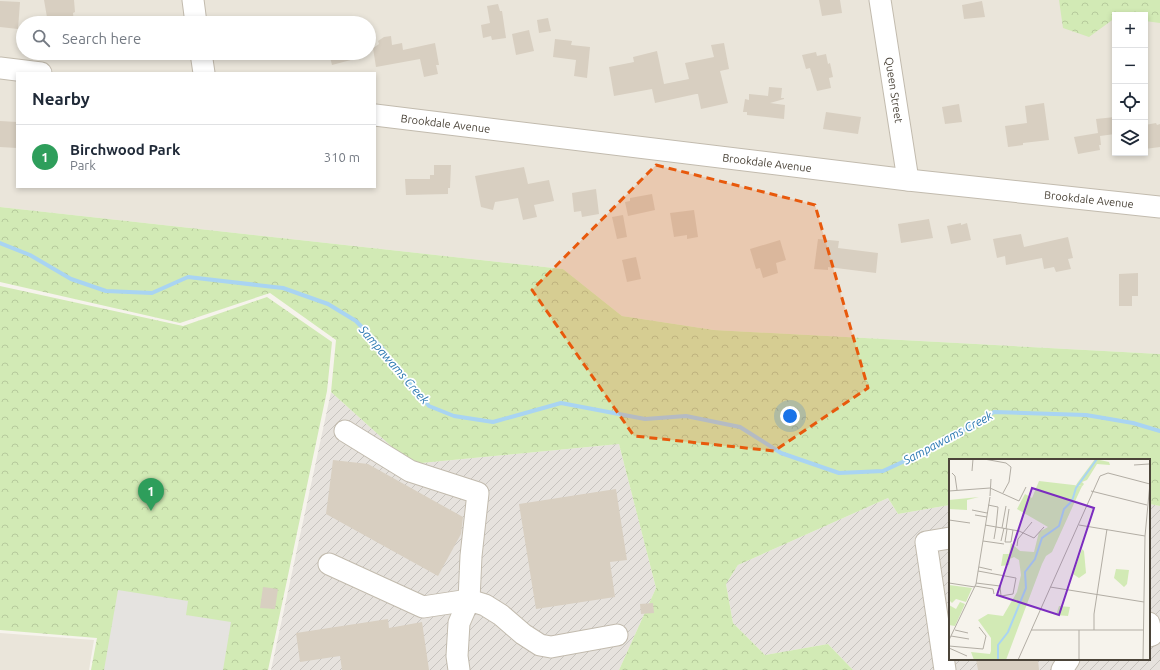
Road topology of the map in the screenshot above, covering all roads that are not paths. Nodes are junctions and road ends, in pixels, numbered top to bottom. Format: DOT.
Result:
graph roads {
  1 [pos="193,0"];
  2 [pos="880,0"];
  3 [pos="195,16"];
  4 [pos="202,60"];
  5 [pos="0,68"];
  6 [pos="33,72"];
  7 [pos="204,72"];
  8 [pos="376,116"];
  9 [pos="908,180"];
  10 [pos="1160,207"];
  11 [pos="345,431"];
  12 [pos="949,538"];
  13 [pos="329,564"];
  14 [pos="470,600"];
  15 [pos="1150,626"];
  16 [pos="617,635"];
  17 [pos="1150,636"];
  18 [pos="1068,660"];
  19 [pos="459,670"];
  20 [pos="945,670"];
  21 [pos="1062,670"];
  1 -- 3 [label="street"];
  2 -- 9 [label="street, Queen Street"];
  4 -- 7 [label="street"];
  5 -- 6 [label="street"];
  8 -- 9 [label="street, Brookdale Avenue"];
  9 -- 10 [label="street, Brookdale Avenue"];
  11 -- 14 [label="street"];
  12 -- 20 [label="street"];
  13 -- 14 [label="street"];
  14 -- 16 [label="street"];
  14 -- 19 [label="street"];
  15 -- 17 [label="street"];
  18 -- 21 [label="street"];
}
